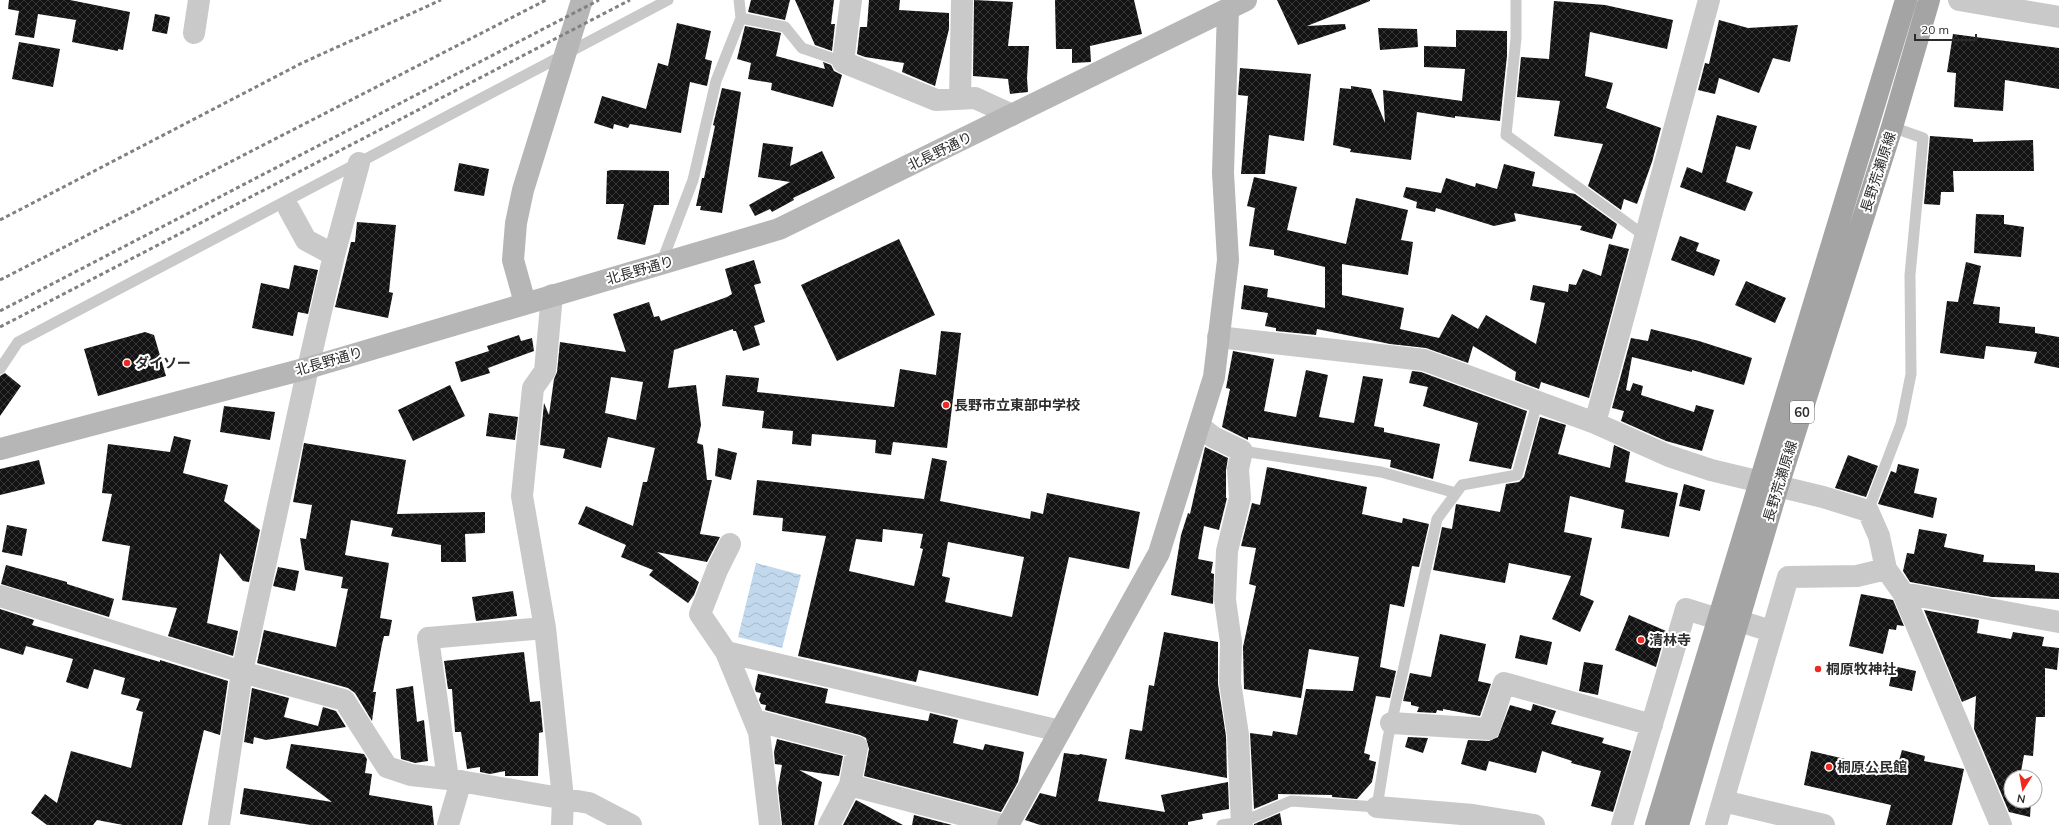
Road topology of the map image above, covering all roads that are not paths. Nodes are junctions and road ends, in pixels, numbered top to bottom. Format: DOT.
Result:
graph roads {
  1 [pos="582,0"];
  2 [pos="668,0"];
  3 [pos="740,0"];
  4 [pos="851,0"];
  5 [pos="962,0"];
  6 [pos="1516,0"];
  7 [pos="1709,0"];
  8 [pos="1906,0"];
  9 [pos="1929,0"];
  10 [pos="1959,0"];
  11 [pos="196,1"];
  12 [pos="1237,5"];
  13 [pos="2059,17"];
  14 [pos="741,18"];
  15 [pos="194,33"];
  16 [pos="843,62"];
  17 [pos="960,98"];
  18 [pos="1012,116"];
  19 [pos="1892,127"];
  20 [pos="359,163"];
  21 [pos="289,209"];
  22 [pos="1645,236"];
  23 [pos="334,255"];
  24 [pos="661,264"];
  25 [pos="552,295"];
  26 [pos="525,303"];
  27 [pos="1218,338"];
  28 [pos="308,368"];
  29 [pos="0,369"];
  30 [pos="1537,403"];
  31 [pos="1595,424"];
  32 [pos="1199,426"];
  33 [pos="0,449"];
  34 [pos="1242,451"];
  35 [pos="1769,484"];
  36 [pos="1456,493"];
  37 [pos="1868,511"];
  38 [pos="730,544"];
  39 [pos="1886,569"];
  40 [pos="1903,593"];
  41 [pos="0,596"];
  42 [pos="1728,620"];
  43 [pos="2059,622"];
  44 [pos="545,628"];
  45 [pos="1772,631"];
  46 [pos="726,652"];
  47 [pos="242,672"];
  48 [pos="754,720"];
  49 [pos="1391,723"];
  50 [pos="1652,725"];
  51 [pos="1060,731"];
  52 [pos="454,780"];
  53 [pos="850,785"];
  54 [pos="563,798"];
  55 [pos="1723,802"];
  56 [pos="1377,807"];
  57 [pos="1235,824"];
  58 [pos="219,825"];
  59 [pos="448,825"];
  60 [pos="562,825"];
  61 [pos="631,825"];
  62 [pos="770,825"];
  63 [pos="829,825"];
  64 [pos="1001,825"];
  65 [pos="1008,825"];
  66 [pos="1534,825"];
  67 [pos="1622,825"];
  68 [pos="1656,825"];
  69 [pos="1678,825"];
  70 [pos="1716,825"];
  71 [pos="1824,825"];
  72 [pos="2001,825"];
  1 -- 26 [label="street"];
  2 -- 20 [label="lane"];
  3 -- 14 [label="lane"];
  4 -- 16 [label="street"];
  5 -- 17 [label="street"];
  6 -- 22 [label="lane"];
  7 -- 22 [label="street"];
  8 -- 35 [label="main road, 長野荒瀬原線 / 60"];
  9 -- 19 [label="main road, 長野荒瀬原線 / 60"];
  10 -- 13 [label="street"];
  11 -- 15 [label="street"];
  12 -- 18 [label="street, 北長野通り"];
  12 -- 27 [label="street"];
  14 -- 16 [label="lane"];
  14 -- 24 [label="lane"];
  16 -- 17 [label="street"];
  17 -- 18 [label="street"];
  18 -- 24 [label="street, 北長野通り"];
  19 -- 35 [label="main road, 長野荒瀬原線 / 60"];
  19 -- 37 [label="lane"];
  20 -- 23 [label="street"];
  20 -- 29 [label="lane"];
  21 -- 23 [label="street"];
  22 -- 31 [label="street"];
  23 -- 28 [label="street"];
  24 -- 25 [label="street, 北長野通り"];
  25 -- 26 [label="street, 北長野通り"];
  25 -- 44 [label="street"];
  26 -- 28 [label="street, 北長野通り"];
  27 -- 30 [label="street"];
  27 -- 32 [label="street"];
  28 -- 33 [label="street, 北長野通り"];
  28 -- 47 [label="street"];
  30 -- 31 [label="street"];
  30 -- 36 [label="lane"];
  31 -- 35 [label="street"];
  32 -- 34 [label="street"];
  32 -- 51 [label="street"];
  34 -- 36 [label="lane"];
  34 -- 57 [label="street"];
  35 -- 37 [label="street"];
  35 -- 42 [label="main road, 長野荒瀬原線 / 60"];
  36 -- 49 [label="lane"];
  37 -- 39 [label="street"];
  38 -- 46 [label="street"];
  39 -- 40 [label="street"];
  39 -- 45 [label="street"];
  40 -- 43 [label="street"];
  40 -- 72 [label="street"];
  41 -- 47 [label="street"];
  42 -- 45 [label="street"];
  42 -- 50 [label="street"];
  42 -- 68 [label="main road, 長野荒瀬原線 / 60"];
  42 -- 69 [label="main road, 長野荒瀬原線 / 60"];
  44 -- 52 [label="street"];
  44 -- 54 [label="street"];
  45 -- 55 [label="street"];
  46 -- 48 [label="street"];
  46 -- 51 [label="street"];
  47 -- 52 [label="street"];
  47 -- 58 [label="street"];
  48 -- 53 [label="street"];
  48 -- 62 [label="street"];
  49 -- 50 [label="street"];
  49 -- 56 [label="lane"];
  50 -- 67 [label="street"];
  51 -- 65 [label="street"];
  52 -- 54 [label="street"];
  52 -- 59 [label="street"];
  53 -- 63 [label="street"];
  53 -- 64 [label="street"];
  54 -- 60 [label="street"];
  54 -- 61 [label="street"];
  55 -- 70 [label="street"];
  55 -- 71 [label="street"];
  56 -- 57 [label="lane"];
  56 -- 66 [label="street"];
}
